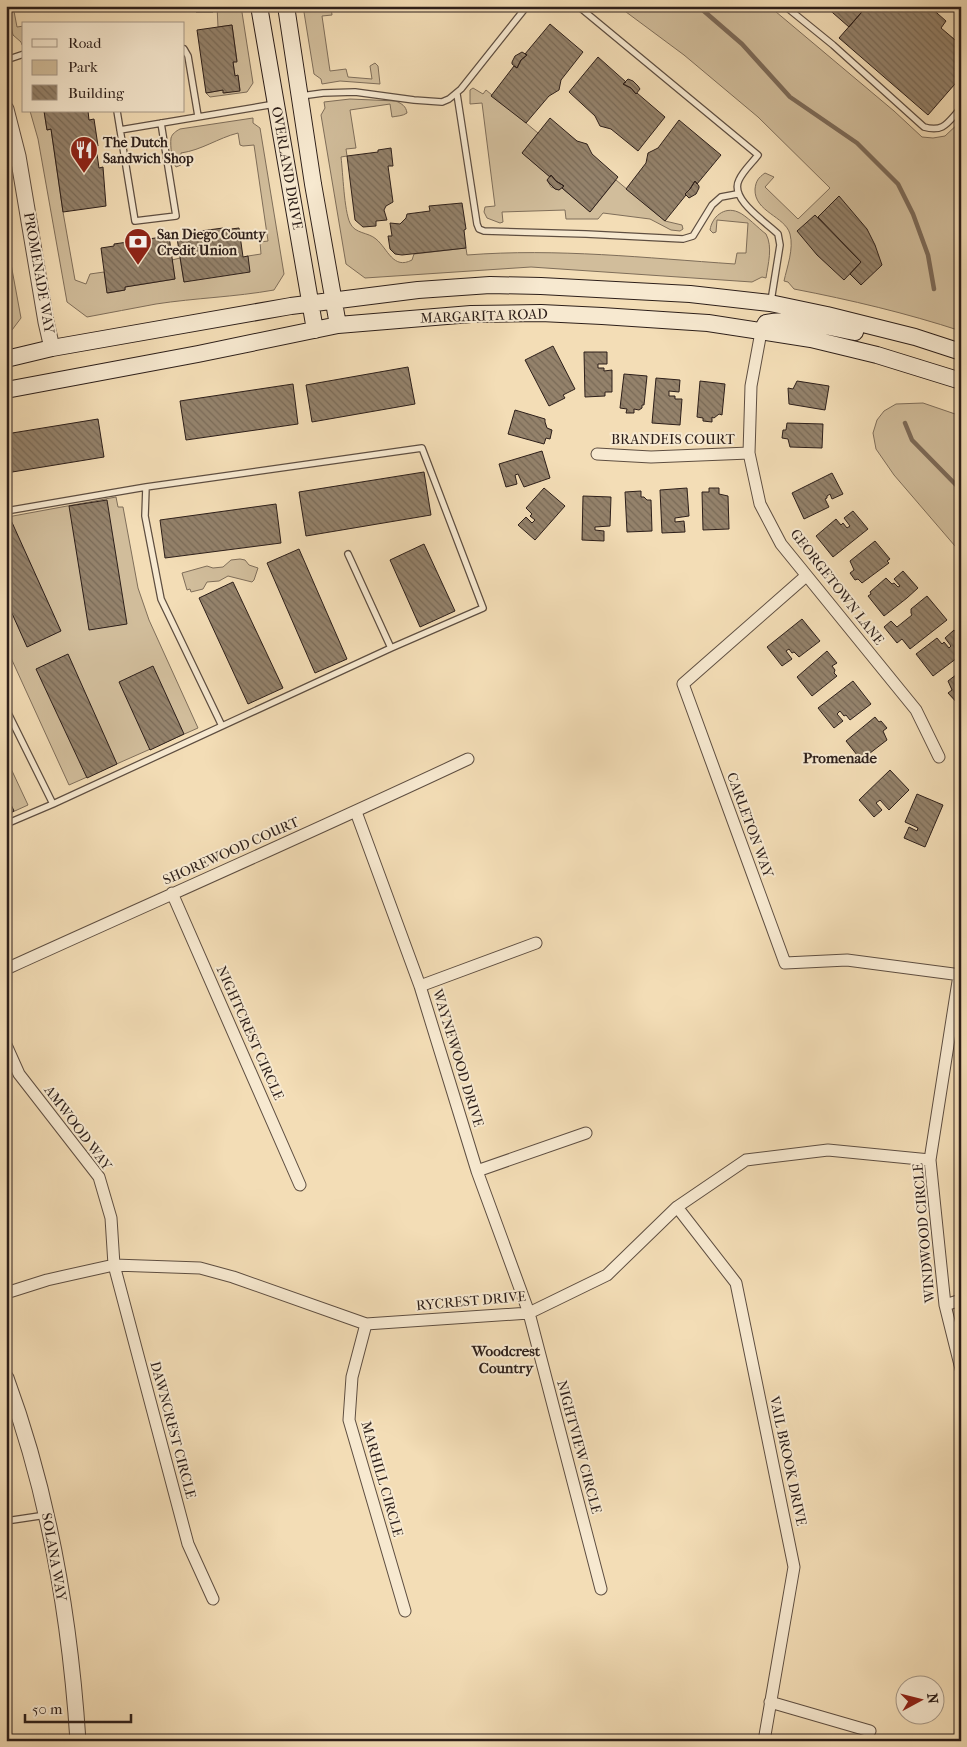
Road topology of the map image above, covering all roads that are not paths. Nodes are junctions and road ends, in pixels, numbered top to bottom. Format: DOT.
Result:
graph roads {
  1 [pos="259,6"];
  2 [pos="286,6"];
  3 [pos="527,6"];
  4 [pos="578,6"];
  5 [pos="785,6"];
  6 [pos="957,6"];
  7 [pos="961,10"];
  8 [pos="185,51"];
  9 [pos="22,55"];
  10 [pos="6,60"];
  11 [pos="457,94"];
  12 [pos="300,96"];
  13 [pos="275,104"];
  14 [pos="961,108"];
  15 [pos="6,109"];
  16 [pos="117,112"];
  17 [pos="198,116"];
  18 [pos="161,123"];
  19 [pos="120,130"];
  20 [pos="737,194"];
  21 [pos="334,301"];
  22 [pos="310,304"];
  23 [pos="770,304"];
  24 [pos="338,325"];
  25 [pos="315,330"];
  26 [pos="760,332"];
  27 [pos="52,348"];
  28 [pos="961,352"];
  29 [pos="6,358"];
  30 [pos="961,359"];
  31 [pos="961,381"];
  32 [pos="6,390"];
  33 [pos="750,453"];
  34 [pos="597,454"];
  35 [pos="146,487"];
  36 [pos="6,511"];
  37 [pos="348,554"];
  38 [pos="806,576"];
  39 [pos="391,648"];
  40 [pos="6,709"];
  41 [pos="222,726"];
  42 [pos="939,757"];
  43 [pos="468,759"];
  44 [pos="53,804"];
  45 [pos="356,812"];
  46 [pos="6,824"];
  47 [pos="172,893"];
  48 [pos="536,943"];
  49 [pos="6,969"];
  50 [pos="960,975"];
  51 [pos="420,986"];
  52 [pos="6,1045"];
  53 [pos="586,1133"];
  54 [pos="930,1160"];
  55 [pos="477,1171"];
  56 [pos="300,1185"];
  57 [pos="678,1207"];
  58 [pos="114,1265"];
  59 [pos="6,1293"];
  60 [pos="961,1300"];
  61 [pos="945,1305"];
  62 [pos="528,1313"];
  63 [pos="366,1324"];
  64 [pos="961,1369"];
  65 [pos="6,1378"];
  66 [pos="10,1394"];
  67 [pos="46,1515"];
  68 [pos="6,1521"];
  69 [pos="601,1589"];
  70 [pos="213,1598"];
  71 [pos="405,1611"];
  72 [pos="770,1702"];
  73 [pos="870,1731"];
  74 [pos="78,1741"];
  75 [pos="764,1741"];
  1 -- 13 [label="main road, OVERLAND DRIVE"];
  2 -- 12 [label="main road, OVERLAND DRIVE"];
  3 -- 11 [label="lane"];
  4 -- 20 [label="lane"];
  5 -- 14 [label="lane"];
  6 -- 7 [label="lane"];
  8 -- 17 [label="lane"];
  9 -- 10 [label="lane"];
  11 -- 12 [label="lane"];
  11 -- 20 [label="lane"];
  12 -- 21 [label="main road, OVERLAND DRIVE"];
  13 -- 17 [label="lane"];
  13 -- 22 [label="main road, OVERLAND DRIVE"];
  15 -- 27 [label="street, PROMENADE WAY"];
  16 -- 19 [label="lane"];
  17 -- 18 [label="lane"];
  18 -- 19 [label="lane"];
  18 -- 19 [label="lane"];
  20 -- 23 [label="lane"];
  21 -- 22 [label="main road, MARGARITA ROAD"];
  21 -- 23 [label="main road, MARGARITA ROAD"];
  21 -- 24 [label="main road, OVERLAND DRIVE"];
  22 -- 25 [label="main road, OVERLAND DRIVE"];
  22 -- 27 [label="main road, MARGARITA ROAD"];
  23 -- 28 [label="main road, MARGARITA ROAD"];
  24 -- 25 [label="main road, MARGARITA ROAD"];
  24 -- 26 [label="main road, MARGARITA ROAD"];
  25 -- 32 [label="main road, MARGARITA ROAD"];
  26 -- 30 [label="main road"];
  26 -- 31 [label="main road, MARGARITA ROAD"];
  26 -- 33 [label="street, GEORGETOWN LANE"];
  27 -- 29 [label="main road, MARGARITA ROAD"];
  33 -- 34 [label="street, BRANDEIS COURT"];
  33 -- 38 [label="street, GEORGETOWN LANE"];
  35 -- 36 [label="lane"];
  35 -- 39 [label="lane"];
  35 -- 41 [label="lane"];
  37 -- 39 [label="lane"];
  38 -- 42 [label="street, GEORGETOWN LANE"];
  38 -- 50 [label="street, CARLETON WAY"];
  39 -- 41 [label="lane"];
  40 -- 44 [label="lane"];
  41 -- 44 [label="lane"];
  43 -- 45 [label="street, SHOREWOOD COURT"];
  44 -- 46 [label="lane"];
  45 -- 47 [label="street, SHOREWOOD COURT"];
  45 -- 51 [label="street, WAYNEWOOD DRIVE"];
  47 -- 49 [label="street, SHOREWOOD COURT"];
  47 -- 56 [label="street, NIGHTCREST CIRCLE"];
  48 -- 51 [label="street"];
  50 -- 54 [label="street, WINDWOOD CIRCLE"];
  51 -- 55 [label="street, WAYNEWOOD DRIVE"];
  52 -- 58 [label="street, AMWOOD WAY"];
  53 -- 55 [label="street"];
  54 -- 57 [label="street, RYCREST DRIVE"];
  54 -- 61 [label="street, WINDWOOD CIRCLE"];
  55 -- 62 [label="street, WAYNEWOOD DRIVE"];
  57 -- 62 [label="street, RYCREST DRIVE"];
  57 -- 72 [label="street, VAIL BROOK DRIVE"];
  58 -- 59 [label="street, RYCREST DRIVE"];
  58 -- 63 [label="street, RYCREST DRIVE"];
  58 -- 70 [label="street, DAWNCREST CIRCLE"];
  60 -- 61 [label="street"];
  61 -- 64 [label="street, WINDWOOD CIRCLE"];
  62 -- 63 [label="street, RYCREST DRIVE"];
  62 -- 69 [label="street, NIGHTVIEW CIRCLE"];
  63 -- 71 [label="street, MARHILL CIRCLE"];
  65 -- 66 [label="street, SOLANA WAY"];
  66 -- 67 [label="street, SOLANA WAY"];
  67 -- 68 [label="lane"];
  67 -- 74 [label="street, SOLANA WAY"];
  72 -- 73 [label="street"];
  72 -- 75 [label="street, VAIL BROOK DRIVE"];
}
